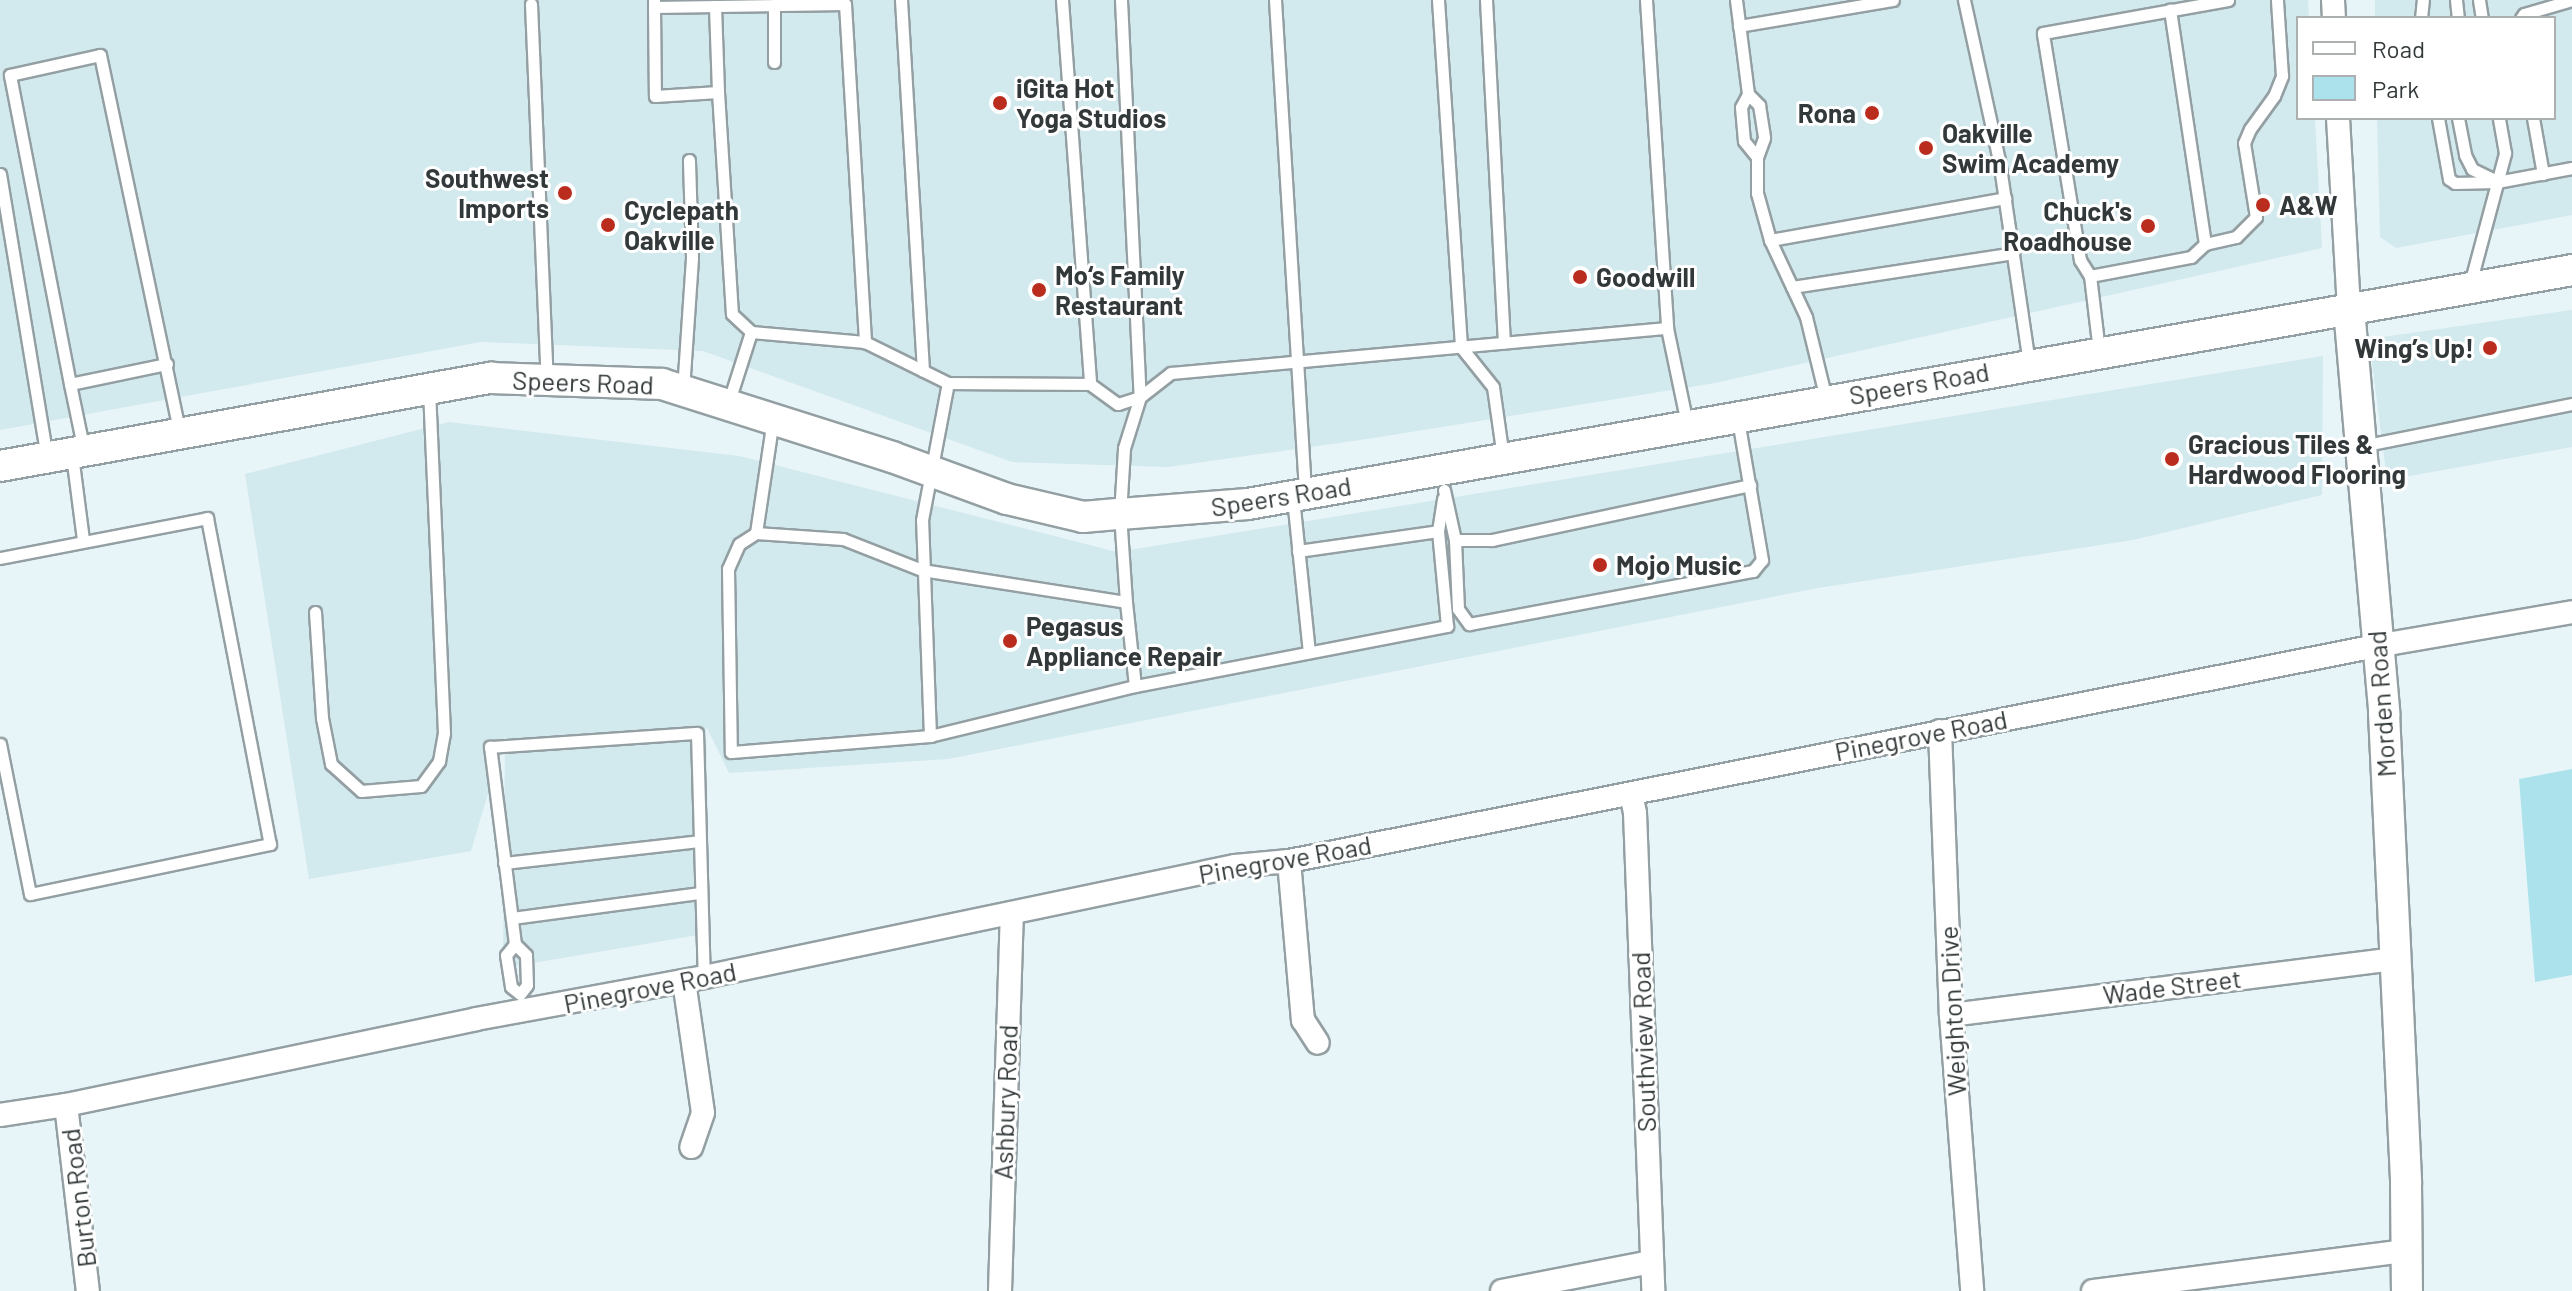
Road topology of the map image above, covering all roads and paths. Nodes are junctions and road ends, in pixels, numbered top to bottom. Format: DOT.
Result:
graph roads {
  1 [pos="901,0"];
  2 [pos="1062,0"];
  3 [pos="1121,0"];
  4 [pos="1275,0"];
  5 [pos="1438,0"];
  6 [pos="1486,0"];
  7 [pos="1646,0"];
  8 [pos="1736,0"];
  9 [pos="1893,0"];
  10 [pos="1964,0"];
  11 [pos="2228,0"];
  12 [pos="2277,0"];
  13 [pos="2572,0"];
  14 [pos="531,4"];
  15 [pos="654,4"];
  16 [pos="774,5"];
  17 [pos="715,6"];
  18 [pos="2170,10"];
  19 [pos="2522,16"];
  20 [pos="1739,26"];
  21 [pos="774,62"];
  22 [pos="718,92"];
  23 [pos="1748,94"];
  24 [pos="2338,120"];
  25 [pos="2438,120"];
  26 [pos="2458,120"];
  27 [pos="2499,120"];
  28 [pos="2533,120"];
  29 [pos="1757,157"];
  30 [pos="689,160"];
  31 [pos="2572,168"];
  32 [pos="0,174"];
  33 [pos="2543,174"];
  34 [pos="2497,182"];
  35 [pos="2005,198"];
  36 [pos="1770,240"];
  37 [pos="2205,244"];
  38 [pos="2013,253"];
  39 [pos="2572,270"];
  40 [pos="2090,276"];
  41 [pos="1792,287"];
  42 [pos="2468,288"];
  43 [pos="2349,309"];
  44 [pos="1667,328"];
  45 [pos="751,332"];
  46 [pos="865,342"];
  47 [pos="1504,343"];
  48 [pos="1461,347"];
  49 [pos="2099,352"];
  50 [pos="1297,362"];
  51 [pos="167,364"];
  52 [pos="2029,364"];
  53 [pos="923,370"];
  54 [pos="547,380"];
  55 [pos="948,383"];
  56 [pos="70,384"];
  57 [pos="1090,384"];
  58 [pos="429,390"];
  59 [pos="683,391"];
  60 [pos="1140,397"];
  61 [pos="1827,400"];
  62 [pos="2572,404"];
  63 [pos="728,405"];
  64 [pos="1737,415"];
  65 [pos="773,419"];
  66 [pos="1687,424"];
  67 [pos="181,434"];
  68 [pos="2360,446"];
  69 [pos="68,455"];
  70 [pos="1503,458"];
  71 [pos="0,466"];
  72 [pos="934,472"];
  73 [pos="1442,480"];
  74 [pos="1750,485"];
  75 [pos="1299,495"];
  76 [pos="1120,514"];
  77 [pos="1438,531"];
  78 [pos="756,533"];
  79 [pos="83,540"];
  80 [pos="1455,540"];
  81 [pos="1298,551"];
  82 [pos="0,558"];
  83 [pos="922,570"];
  84 [pos="1126,602"];
  85 [pos="315,612"];
  86 [pos="2572,612"];
  87 [pos="2376,646"];
  88 [pos="1309,652"];
  89 [pos="1135,686"];
  90 [pos="1940,731"];
  91 [pos="930,736"];
  92 [pos="0,744"];
  93 [pos="1631,794"];
  94 [pos="699,841"];
  95 [pos="1289,861"];
  96 [pos="504,863"];
  97 [pos="700,893"];
  98 [pos="1012,913"];
  99 [pos="512,918"];
  100 [pos="515,944"];
  101 [pos="2394,959"];
  102 [pos="694,979"];
  103 [pos="521,1002"];
  104 [pos="1951,1015"];
  105 [pos="1318,1043"];
  106 [pos="66,1105"];
  107 [pos="0,1115"];
  108 [pos="691,1147"];
  109 [pos="2406,1251"];
  110 [pos="1651,1262"];
  111 [pos="88,1291"];
  112 [pos="1000,1291"];
  113 [pos="1502,1291"];
  114 [pos="1653,1291"];
  115 [pos="1972,1291"];
  116 [pos="2093,1291"];
  117 [pos="2407,1291"];
  1 -- 53 [label="lane"];
  2 -- 57 [label="lane"];
  3 -- 60 [label="lane"];
  4 -- 50 [label="lane"];
  5 -- 48 [label="lane"];
  6 -- 47 [label="lane"];
  7 -- 44 [label="lane"];
  8 -- 20 [label="lane"];
  9 -- 20 [label="lane"];
  10 -- 35 [label="lane"];
  11 -- 18 [label="lane"];
  12 -- 37 [label="lane"];
  13 -- 19 [label="lane"];
  14 -- 54 [label="lane"];
  15 -- 17 [label="lane"];
  15 -- 22 [label="lane"];
  16 -- 17 [label="lane"];
  16 -- 21 [label="lane"];
  16 -- 46 [label="lane"];
  17 -- 22 [label="lane"];
  18 -- 37 [label="lane"];
  18 -- 40 [label="lane"];
  20 -- 23 [label="lane"];
  22 -- 45 [label="lane"];
  23 -- 29 [label="lane"];
  23 -- 29 [label="lane"];
  24 -- 43 [label="street, Morden Road"];
  25 -- 34 [label="lane"];
  26 -- 34 [label="lane"];
  27 -- 34 [label="lane"];
  28 -- 33 [label="lane"];
  29 -- 36 [label="lane"];
  30 -- 59 [label="lane"];
  31 -- 33 [label="lane"];
  32 -- 69 [label="lane"];
  33 -- 34 [label="lane"];
  34 -- 42 [label="lane"];
  35 -- 36 [label="lane"];
  35 -- 38 [label="lane"];
  36 -- 41 [label="lane"];
  37 -- 40 [label="lane"];
  38 -- 41 [label="lane"];
  38 -- 52 [label="lane"];
  39 -- 42 [label="main road, Speers Road"];
  40 -- 49 [label="lane"];
  41 -- 61 [label="lane"];
  42 -- 43 [label="main road, Speers Road"];
  43 -- 49 [label="main road, Speers Road"];
  43 -- 68 [label="main road, Morden Road"];
  44 -- 47 [label="lane"];
  44 -- 66 [label="lane"];
  45 -- 46 [label="lane"];
  45 -- 63 [label="lane"];
  46 -- 53 [label="lane"];
  47 -- 48 [label="lane"];
  48 -- 50 [label="lane"];
  48 -- 70 [label="lane"];
  49 -- 52 [label="main road, Speers Road"];
  50 -- 60 [label="lane"];
  50 -- 75 [label="lane"];
  51 -- 56 [label="lane"];
  51 -- 56 [label="lane"];
  51 -- 67 [label="lane"];
  52 -- 61 [label="main road, Speers Road"];
  53 -- 55 [label="lane"];
  54 -- 58 [label="main road, Speers Road"];
  54 -- 59 [label="main road, Speers Road"];
  55 -- 57 [label="lane"];
  55 -- 72 [label="lane"];
  56 -- 69 [label="lane"];
  57 -- 60 [label="lane"];
  58 -- 67 [label="main road, Speers Road"];
  58 -- 85 [label="lane"];
  59 -- 63 [label="main road, Speers Road"];
  60 -- 76 [label="lane"];
  61 -- 64 [label="main road, Speers Road"];
  62 -- 68 [label="lane"];
  63 -- 65 [label="main road, Speers Road"];
  64 -- 66 [label="main road, Speers Road"];
  64 -- 74 [label="lane"];
  65 -- 72 [label="main road, Speers Road"];
  65 -- 78 [label="lane"];
  66 -- 70 [label="main road, Speers Road"];
  67 -- 69 [label="main road, Speers Road"];
  68 -- 87 [label="main road, Morden Road"];
  69 -- 71 [label="main road, Speers Road"];
  69 -- 79 [label="lane"];
  70 -- 73 [label="main road, Speers Road"];
  72 -- 76 [label="main road, Speers Road"];
  72 -- 83 [label="lane"];
  73 -- 75 [label="main road, Speers Road"];
  73 -- 77 [label="lane"];
  73 -- 80 [label="lane"];
  74 -- 80 [label="lane"];
  74 -- 80 [label="lane"];
  75 -- 76 [label="main road, Speers Road"];
  75 -- 81 [label="lane"];
  76 -- 84 [label="lane"];
  77 -- 81 [label="lane"];
  77 -- 88 [label="lane"];
  78 -- 83 [label="lane"];
  78 -- 91 [label="lane"];
  79 -- 82 [label="lane"];
  79 -- 92 [label="lane"];
  81 -- 88 [label="lane"];
  83 -- 84 [label="lane"];
  83 -- 91 [label="lane"];
  84 -- 89 [label="lane"];
  86 -- 87 [label="street, Pinegrove Road"];
  87 -- 90 [label="street, Pinegrove Road"];
  87 -- 101 [label="main road, Morden Road"];
  88 -- 89 [label="lane"];
  89 -- 91 [label="lane"];
  90 -- 93 [label="street, Pinegrove Road"];
  90 -- 104 [label="street, Weighton Drive"];
  93 -- 95 [label="street, Pinegrove Road"];
  93 -- 110 [label="street, Southview Road"];
  94 -- 96 [label="lane"];
  94 -- 96 [label="lane"];
  94 -- 97 [label="lane"];
  95 -- 98 [label="street, Pinegrove Road"];
  95 -- 105 [label="street"];
  96 -- 99 [label="lane"];
  97 -- 99 [label="lane"];
  97 -- 102 [label="lane"];
  98 -- 102 [label="street, Pinegrove Road"];
  98 -- 112 [label="street, Ashbury Road"];
  99 -- 100 [label="lane"];
  100 -- 103 [label="lane"];
  100 -- 103 [label="lane"];
  101 -- 104 [label="street, Wade Street"];
  101 -- 109 [label="main road, Morden Road"];
  102 -- 103 [label="street, Pinegrove Road"];
  102 -- 108 [label="street"];
  103 -- 106 [label="street, Pinegrove Road"];
  104 -- 115 [label="street, Weighton Drive"];
  106 -- 107 [label="street, Pinegrove Road"];
  106 -- 111 [label="street, Burton Road"];
  109 -- 116 [label="street"];
  109 -- 117 [label="main road, Morden Road"];
  110 -- 113 [label="street"];
  110 -- 114 [label="street, Southview Road"];
}
